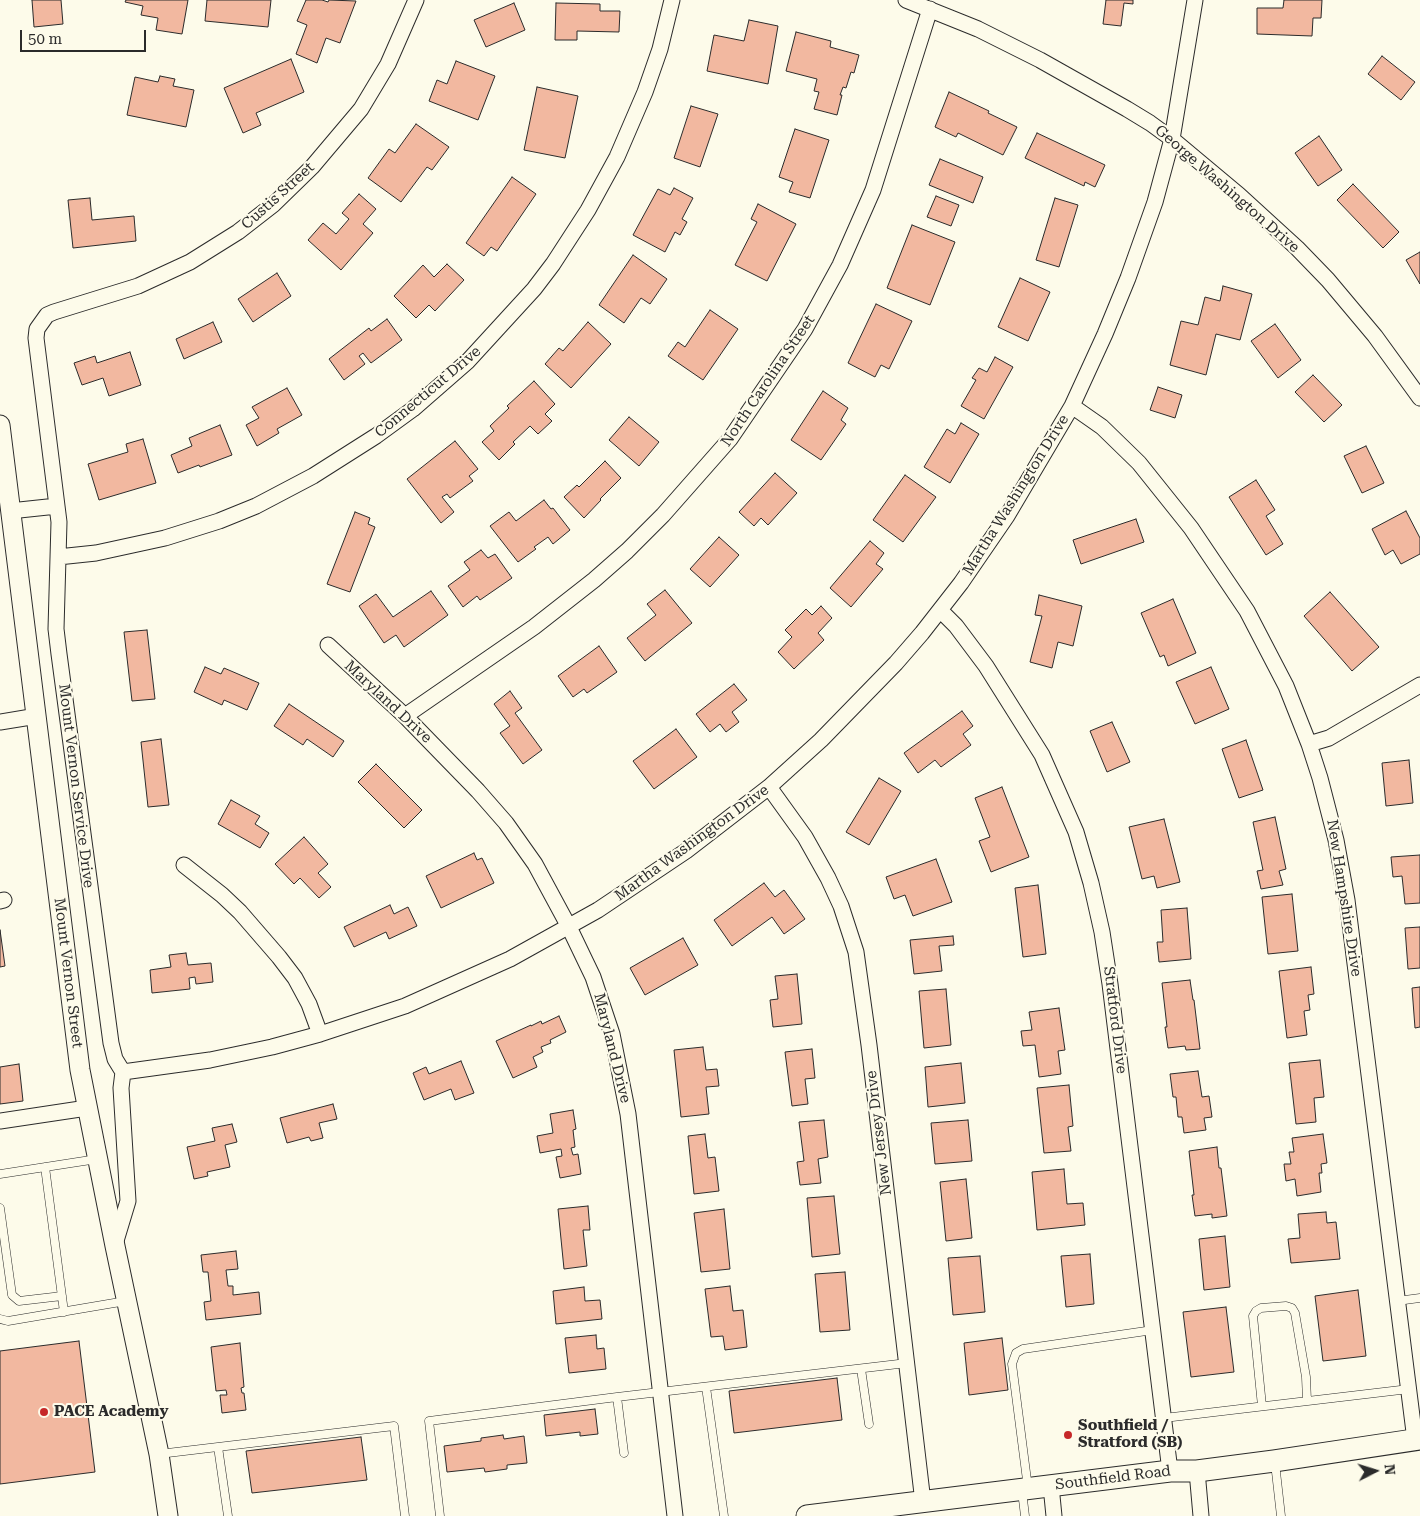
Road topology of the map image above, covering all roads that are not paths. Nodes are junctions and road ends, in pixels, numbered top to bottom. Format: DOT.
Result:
graph roads {
  1 [pos="416,0"];
  2 [pos="672,0"];
  3 [pos="906,0"];
  4 [pos="1194,0"];
  5 [pos="930,9"];
  6 [pos="1172,139"];
  7 [pos="41,322"];
  8 [pos="1420,398"];
  9 [pos="1072,406"];
  10 [pos="0,425"];
  11 [pos="56,506"];
  12 [pos="10,511"];
  13 [pos="58,557"];
  14 [pos="940,610"];
  15 [pos="328,645"];
  16 [pos="1420,685"];
  17 [pos="37,716"];
  18 [pos="405,716"];
  19 [pos="0,722"];
  20 [pos="1309,744"];
  21 [pos="769,787"];
  22 [pos="184,865"];
  23 [pos="569,927"];
  24 [pos="320,1034"];
  25 [pos="123,1072"];
  26 [pos="87,1108"];
  27 [pos="0,1121"];
  28 [pos="97,1159"];
  29 [pos="45,1167"];
  30 [pos="0,1174"];
  31 [pos="0,1208"];
  32 [pos="115,1246"];
  33 [pos="62,1296"];
  34 [pos="1420,1298"];
  35 [pos="126,1301"];
  36 [pos="1397,1301"];
  37 [pos="64,1312"];
  38 [pos="0,1320"];
  39 [pos="1153,1330"];
  40 [pos="907,1363"];
  41 [pos="861,1369"];
  42 [pos="706,1387"];
  43 [pos="1409,1389"];
  44 [pos="661,1392"];
  45 [pos="617,1397"];
  46 [pos="1307,1401"];
  47 [pos="1262,1406"];
  48 [pos="1164,1418"];
  49 [pos="869,1424"];
  50 [pos="1418,1440"];
  51 [pos="218,1447"];
  52 [pos="159,1454"];
  53 [pos="624,1454"];
  54 [pos="1274,1461"];
  55 [pos="1170,1471"];
  56 [pos="1197,1471"];
  57 [pos="1051,1486"];
  58 [pos="1025,1489"];
  59 [pos="923,1502"];
  60 [pos="168,1516"];
  61 [pos="228,1516"];
  62 [pos="405,1516"];
  63 [pos="440,1516"];
  64 [pos="675,1516"];
  65 [pos="724,1516"];
  66 [pos="806,1516"];
  67 [pos="1024,1516"];
  68 [pos="1054,1516"];
  69 [pos="1201,1516"];
  70 [pos="1282,1516"];
  1 -- 7 [label="street, Custis Street"];
  2 -- 13 [label="street, Connecticut Drive"];
  3 -- 5 [label="street, George Washington Drive"];
  4 -- 6 [label="street, Martha Washington Drive"];
  5 -- 6 [label="street, George Washington Drive"];
  5 -- 18 [label="street, North Carolina Street"];
  6 -- 8 [label="street, George Washington Drive"];
  6 -- 9 [label="street, Martha Washington Drive"];
  7 -- 11 [label="street, Mount Vernon Service Drive"];
  9 -- 14 [label="street, Martha Washington Drive"];
  9 -- 20 [label="street, New Hampshire Drive"];
  10 -- 12 [label="street, Mount Vernon Street"];
  11 -- 12 [label="street"];
  11 -- 13 [label="street, Mount Vernon Service Drive"];
  12 -- 17 [label="street, Mount Vernon Street"];
  13 -- 25 [label="street, Mount Vernon Service Drive"];
  14 -- 21 [label="street, Martha Washington Drive"];
  14 -- 39 [label="street, Stratford Drive"];
  15 -- 18 [label="street, Maryland Drive"];
  16 -- 20 [label="street"];
  17 -- 19 [label="street"];
  17 -- 26 [label="street, Mount Vernon Street"];
  18 -- 23 [label="street, Maryland Drive"];
  20 -- 36 [label="street, New Hampshire Drive"];
  21 -- 23 [label="street, Martha Washington Drive"];
  21 -- 40 [label="street, New Jersey Drive"];
  22 -- 24 [label="street"];
  23 -- 24 [label="street, Martha Washington Drive"];
  23 -- 44 [label="street, Maryland Drive"];
  24 -- 25 [label="street, Martha Washington Drive"];
  25 -- 32 [label="street, Mount Vernon Service Drive"];
  26 -- 27 [label="street"];
  26 -- 28 [label="street, Mount Vernon Street"];
  28 -- 29 [label="lane"];
  28 -- 32 [label="street, Mount Vernon Street"];
  29 -- 30 [label="lane"];
  29 -- 33 [label="lane"];
  31 -- 33 [label="lane"];
  32 -- 35 [label="street, Mount Vernon Street"];
  33 -- 37 [label="lane"];
  34 -- 36 [label="lane"];
  35 -- 37 [label="lane"];
  35 -- 52 [label="street, Mount Vernon Street"];
  36 -- 43 [label="street, New Hampshire Drive"];
  37 -- 38 [label="lane"];
  39 -- 48 [label="street, Stratford Drive"];
  39 -- 58 [label="lane"];
  40 -- 41 [label="lane"];
  40 -- 59 [label="street, New Jersey Drive"];
  41 -- 42 [label="lane"];
  41 -- 49 [label="lane"];
  42 -- 44 [label="lane"];
  42 -- 65 [label="lane"];
  43 -- 46 [label="lane"];
  43 -- 50 [label="street, New Hampshire Drive"];
  44 -- 45 [label="lane"];
  44 -- 64 [label="street, Maryland Drive"];
  45 -- 53 [label="lane"];
  45 -- 63 [label="lane"];
  46 -- 47 [label="lane"];
  46 -- 47 [label="lane"];
  47 -- 48 [label="lane"];
  48 -- 55 [label="street, Stratford Drive"];
  50 -- 54 [label="main road, Southfield Road"];
  51 -- 52 [label="lane"];
  51 -- 61 [label="lane"];
  51 -- 62 [label="lane"];
  52 -- 60 [label="street, Mount Vernon Street"];
  54 -- 56 [label="main road, Southfield Road"];
  54 -- 70 [label="lane"];
  55 -- 56 [label="main road, Southfield Road"];
  55 -- 57 [label="main road, Southfield Road"];
  56 -- 69 [label="street"];
  57 -- 58 [label="main road, Southfield Road"];
  57 -- 68 [label="street"];
  58 -- 59 [label="main road, Southfield Road"];
  58 -- 67 [label="lane"];
  59 -- 66 [label="main road, Southfield Road"];
}
